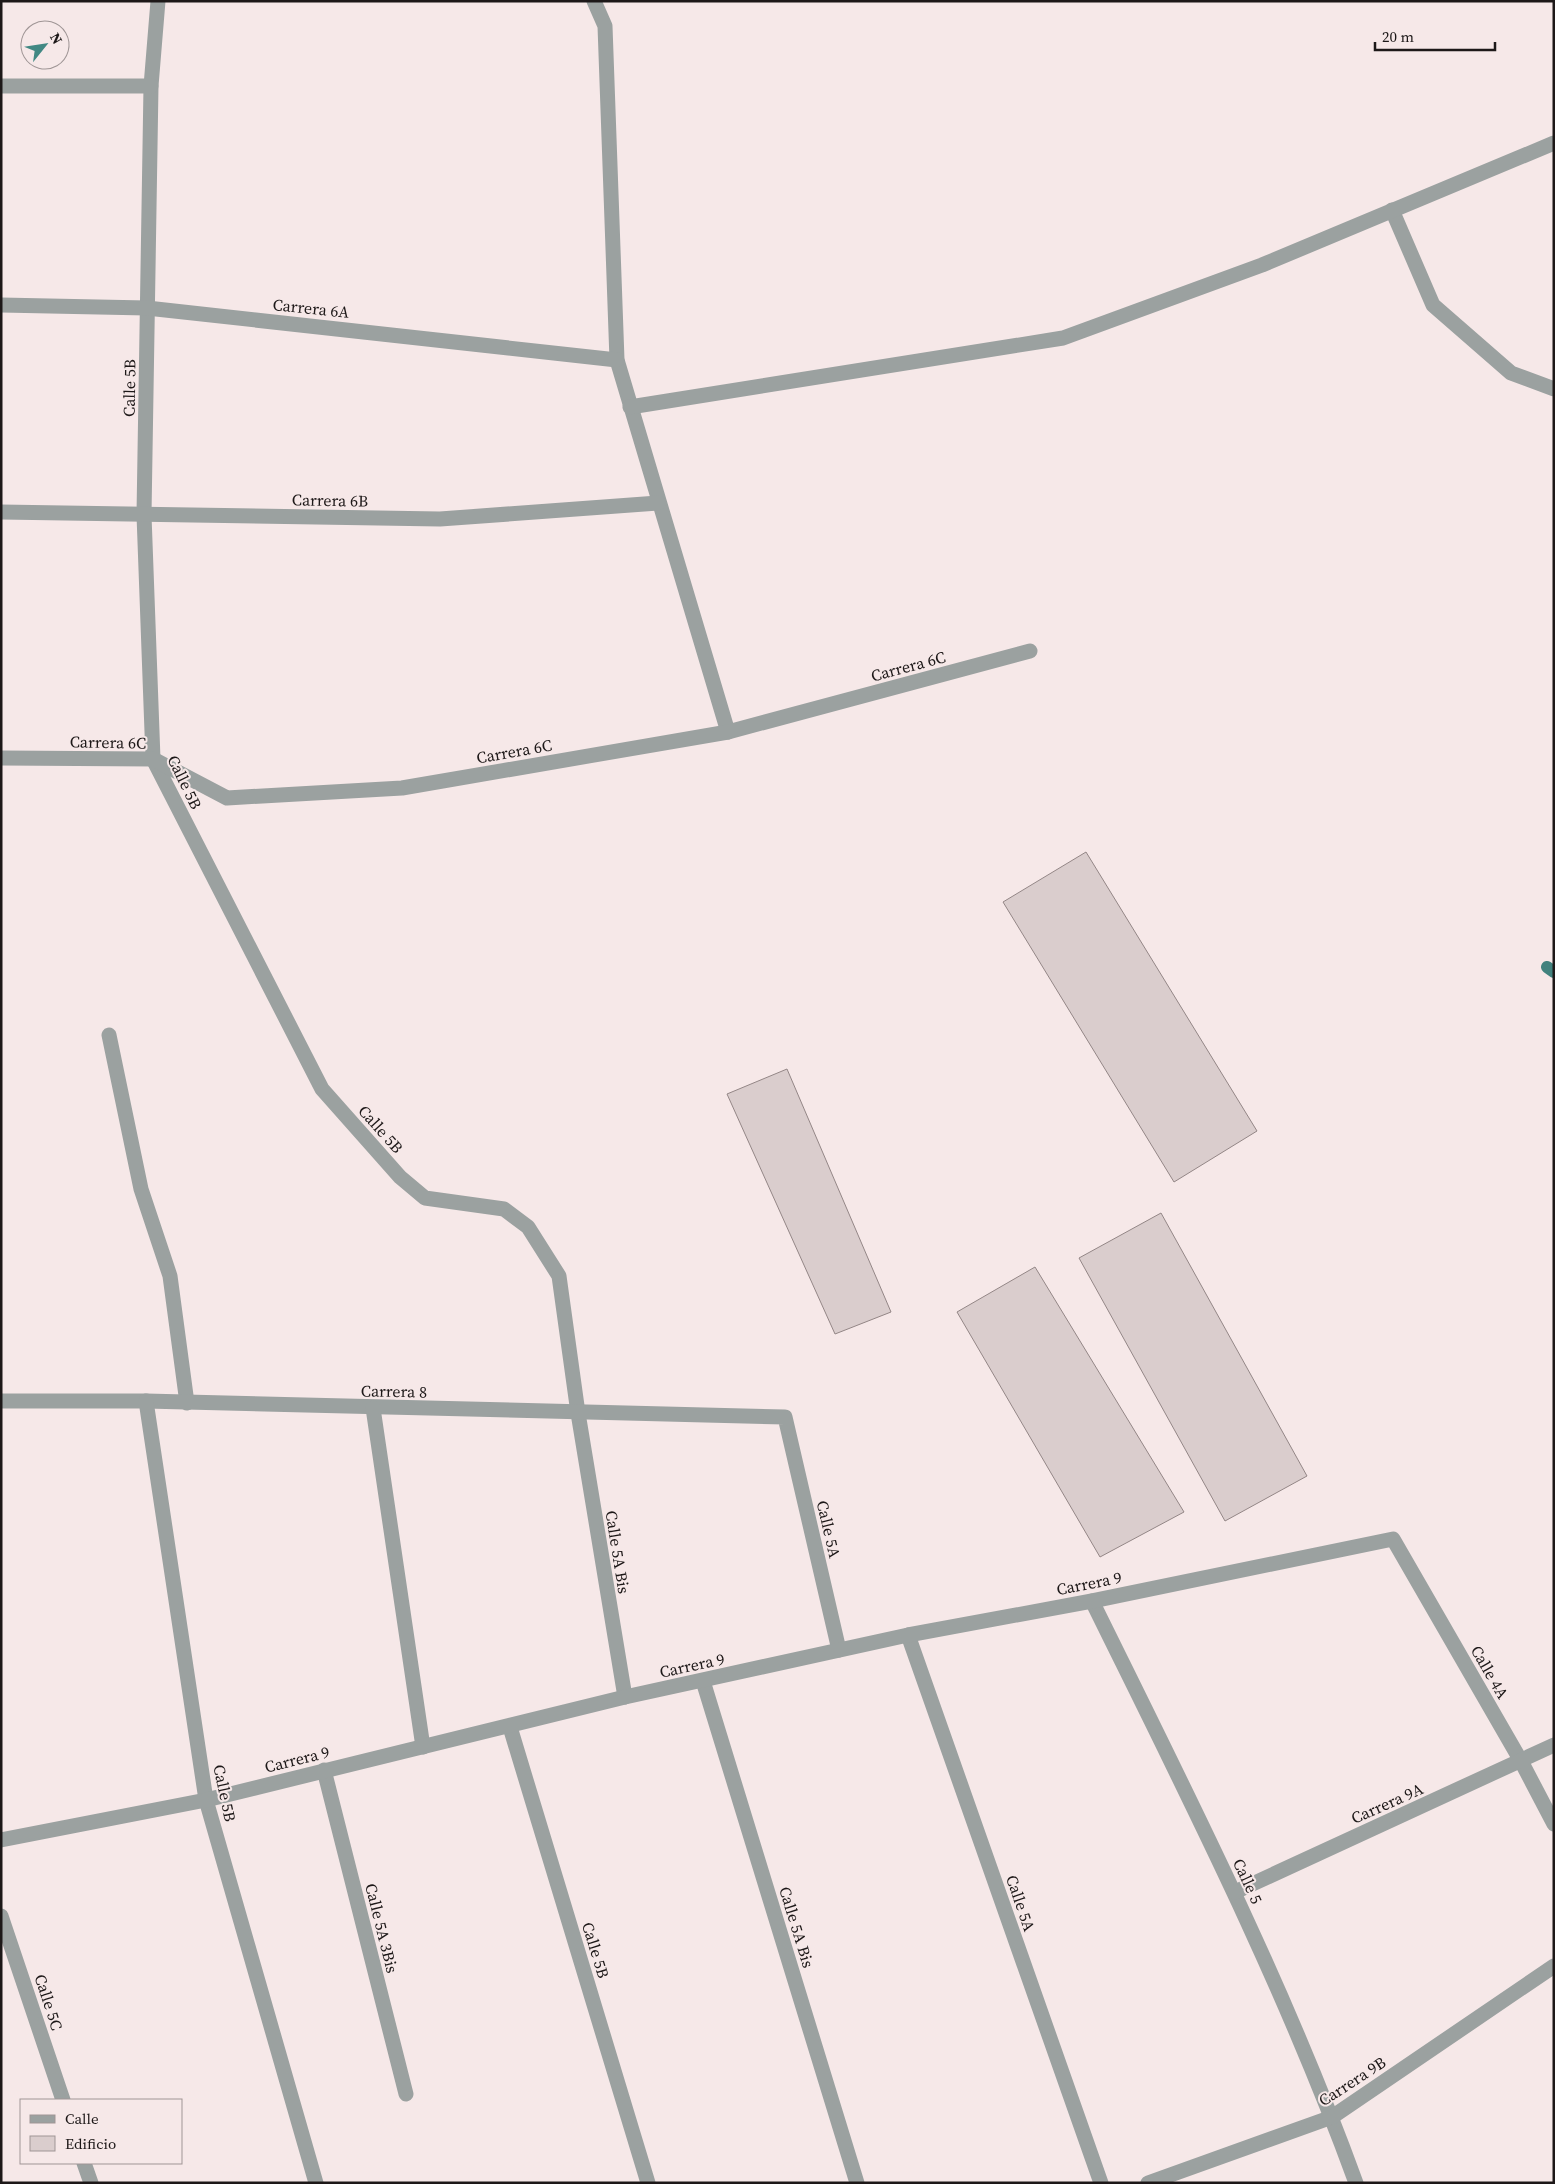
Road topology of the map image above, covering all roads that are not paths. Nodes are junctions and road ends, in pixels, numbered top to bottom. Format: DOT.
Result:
graph roads {
  1 [pos="158,1"];
  2 [pos="594,1"];
  3 [pos="1,86"];
  4 [pos="151,86"];
  5 [pos="1554,143"];
  6 [pos="1392,210"];
  7 [pos="1,306"];
  8 [pos="147,308"];
  9 [pos="617,360"];
  10 [pos="1554,389"];
  11 [pos="630,408"];
  12 [pos="658,503"];
  13 [pos="1,512"];
  14 [pos="144,515"];
  15 [pos="1030,651"];
  16 [pos="728,732"];
  17 [pos="1,758"];
  18 [pos="153,759"];
  19 [pos="109,1035"];
  20 [pos="1,1401"];
  21 [pos="146,1401"];
  22 [pos="187,1403"];
  23 [pos="373,1408"];
  24 [pos="578,1413"];
  25 [pos="785,1417"];
  26 [pos="1393,1539"];
  27 [pos="1092,1601"];
  28 [pos="908,1635"];
  29 [pos="840,1650"];
  30 [pos="703,1681"];
  31 [pos="625,1697"];
  32 [pos="510,1727"];
  33 [pos="1554,1745"];
  34 [pos="423,1747"];
  35 [pos="1521,1762"];
  36 [pos="324,1770"];
  37 [pos="206,1800"];
  38 [pos="1554,1824"];
  39 [pos="1,1840"];
  40 [pos="1235,1892"];
  41 [pos="1,1916"];
  42 [pos="1554,1966"];
  43 [pos="406,2094"];
  44 [pos="63,2099"];
  45 [pos="1332,2117"];
  46 [pos="84,2164"];
  47 [pos="91,2183"];
  48 [pos="316,2183"];
  49 [pos="648,2183"];
  50 [pos="857,2183"];
  51 [pos="1101,2183"];
  52 [pos="1148,2183"];
  53 [pos="1356,2183"];
  1 -- 4 [label="street, Calle 5B"];
  2 -- 9 [label="street"];
  3 -- 4 [label="street"];
  4 -- 8 [label="street, Calle 5B"];
  5 -- 6 [label="street"];
  6 -- 10 [label="street"];
  6 -- 11 [label="street"];
  7 -- 8 [label="street, Carrera 6A"];
  8 -- 9 [label="street, Carrera 6A"];
  8 -- 14 [label="street, Calle 5B"];
  9 -- 11 [label="street"];
  11 -- 12 [label="street"];
  12 -- 14 [label="street, Carrera 6B"];
  12 -- 16 [label="street"];
  13 -- 14 [label="street, Carrera 6B"];
  14 -- 18 [label="street, Calle 5B"];
  15 -- 16 [label="street, Carrera 6C"];
  16 -- 18 [label="street, Carrera 6C"];
  17 -- 18 [label="street, Carrera 6C"];
  18 -- 24 [label="street, Calle 5B"];
  19 -- 22 [label="street"];
  20 -- 21 [label="street, Carrera 8"];
  21 -- 22 [label="street, Carrera 8"];
  21 -- 37 [label="street, Calle 5B"];
  22 -- 23 [label="street, Carrera 8"];
  23 -- 24 [label="street, Carrera 8"];
  23 -- 34 [label="street"];
  24 -- 25 [label="street, Carrera 8"];
  24 -- 31 [label="street, Calle 5A Bis"];
  25 -- 29 [label="street, Calle 5A"];
  26 -- 27 [label="street, Carrera 9"];
  26 -- 35 [label="street, Calle 4A"];
  27 -- 28 [label="street, Carrera 9"];
  27 -- 40 [label="street, Calle 5"];
  28 -- 29 [label="street, Carrera 9"];
  28 -- 51 [label="street, Calle 5A"];
  29 -- 30 [label="street, Carrera 9"];
  30 -- 31 [label="street, Carrera 9"];
  30 -- 50 [label="street, Calle 5A Bis"];
  31 -- 32 [label="street, Carrera 9"];
  32 -- 34 [label="street, Carrera 9"];
  32 -- 49 [label="street, Calle 5B"];
  33 -- 35 [label="street, Carrera 9A"];
  34 -- 36 [label="street, Carrera 9"];
  35 -- 38 [label="street, Calle 4A"];
  35 -- 40 [label="street, Carrera 9A"];
  36 -- 37 [label="street, Carrera 9"];
  36 -- 43 [label="street, Calle 5A 3Bis"];
  37 -- 39 [label="street, Carrera 9"];
  37 -- 48 [label="street, Calle 5B"];
  40 -- 45 [label="street, Calle 5"];
  41 -- 44 [label="street, Calle 5C"];
  42 -- 45 [label="street, Carrera 9B"];
  45 -- 52 [label="street, Carrera 9B"];
  45 -- 53 [label="street, Calle 5"];
  46 -- 47 [label="street"];
}
